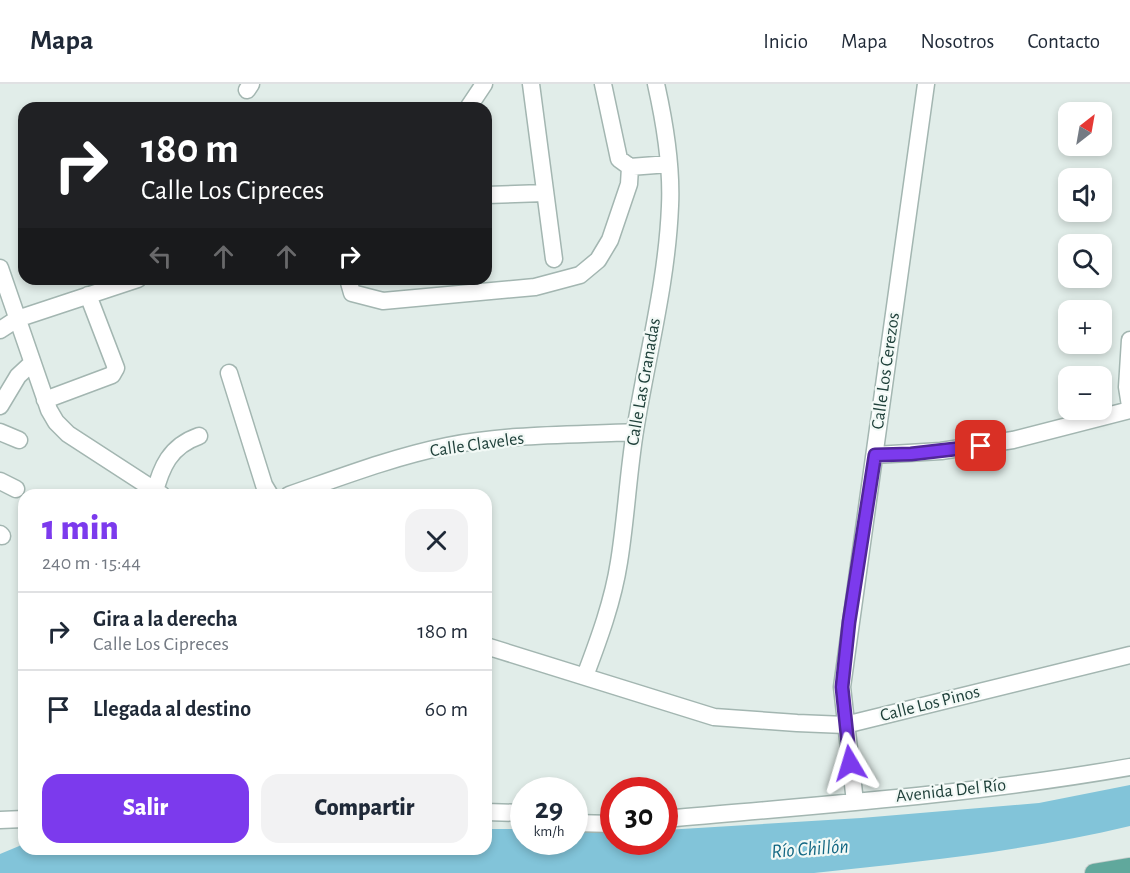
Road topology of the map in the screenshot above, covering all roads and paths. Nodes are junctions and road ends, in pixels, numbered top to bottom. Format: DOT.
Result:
graph roads {
  1 [pos="484,84"];
  2 [pos="531,84"];
  3 [pos="603,84"];
  4 [pos="656,84"];
  5 [pos="926,84"];
  6 [pos="472,102"];
  7 [pos="669,164"];
  8 [pos="630,167"];
  9 [pos="544,193"];
  10 [pos="492,195"];
  11 [pos="554,259"];
  12 [pos="1,275"];
  13 [pos="120,285"];
  14 [pos="350,285"];
  15 [pos="481,285"];
  16 [pos="88,296"];
  17 [pos="17,319"];
  18 [pos="0,330"];
  19 [pos="1130,340"];
  20 [pos="32,363"];
  21 [pos="229,373"];
  22 [pos="45,400"];
  23 [pos="0,406"];
  24 [pos="1130,408"];
  25 [pos="0,432"];
  26 [pos="635,432"];
  27 [pos="199,436"];
  28 [pos="19,440"];
  29 [pos="875,455"];
  30 [pos="0,481"];
  31 [pos="16,489"];
  32 [pos="150,489"];
  33 [pos="158,489"];
  34 [pos="266,489"];
  35 [pos="306,489"];
  36 [pos="492,648"];
  37 [pos="1130,655"];
  38 [pos="585,676"];
  39 [pos="845,725"];
  40 [pos="1130,767"];
  41 [pos="855,801"];
  42 [pos="492,812"];
  43 [pos="510,813"];
  44 [pos="678,818"];
  45 [pos="18,819"];
  46 [pos="0,820"];
  47 [pos="1130,867"];
  48 [pos="1094,873"];
  1 -- 6 [label="street"];
  2 -- 9 [label="street"];
  3 -- 8 [label="street"];
  4 -- 7 [label="street, Calle Las Granadas"];
  5 -- 29 [label="street, Calle Los Cerezos"];
  7 -- 8 [label="street"];
  7 -- 26 [label="street, Calle Las Granadas"];
  8 -- 15 [label="street"];
  9 -- 10 [label="street"];
  9 -- 11 [label="street"];
  12 -- 17 [label="street"];
  13 -- 16 [label="street"];
  14 -- 15 [label="street"];
  16 -- 17 [label="street"];
  16 -- 22 [label="street"];
  17 -- 18 [label="street"];
  17 -- 20 [label="street"];
  19 -- 24 [label="street"];
  20 -- 22 [label="street"];
  20 -- 23 [label="street"];
  21 -- 34 [label="street"];
  22 -- 32 [label="street"];
  24 -- 29 [label="street"];
  25 -- 28 [label="street"];
  26 -- 35 [label="street, Calle Claveles"];
  26 -- 38 [label="street, Calle Las Granadas"];
  27 -- 33 [label="street"];
  29 -- 39 [label="street, Calle Los Cerezos"];
  30 -- 31 [label="street"];
  36 -- 38 [label="street, Calle Los Pinos"];
  37 -- 39 [label="street, Calle Los Pinos"];
  38 -- 39 [label="street, Calle Los Pinos"];
  39 -- 41 [label="street, Calle Los Cerezos"];
  40 -- 41 [label="street, Avenida Del Río"];
  41 -- 44 [label="street, Avenida Del Río"];
  42 -- 43 [label="street"];
  45 -- 46 [label="street"];
  47 -- 48 [label="main road"];
}
